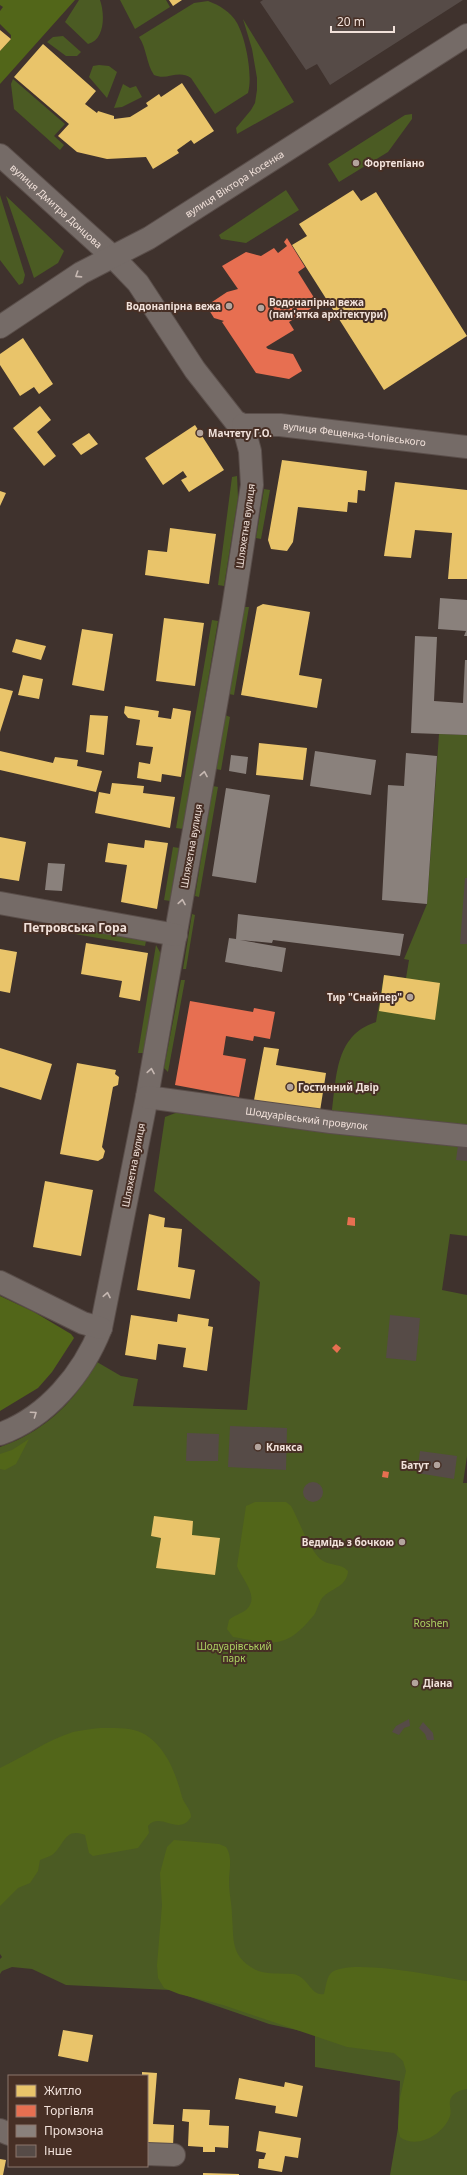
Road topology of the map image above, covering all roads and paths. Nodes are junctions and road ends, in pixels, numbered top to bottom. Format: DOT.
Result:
graph roads {
  1 [pos="467,35"];
  2 [pos="0,155"];
  3 [pos="113,257"];
  4 [pos="0,327"];
  5 [pos="242,425"];
  6 [pos="467,447"];
  7 [pos="0,903"];
  8 [pos="176,935"];
  9 [pos="147,1097"];
  10 [pos="467,1136"];
  11 [pos="0,1282"];
  12 [pos="101,1328"];
  13 [pos="0,1434"];
  14 [pos="148,2154"];
  15 [pos="174,2155"];
  1 -- 3 [label="street, вулиця Віктора Косенка"];
  2 -- 3 [label="street, вулиця Дмитра Донцова"];
  3 -- 4 [label="street, вулиця Віктора Косенка, one-way"];
  3 -- 5 [label="street, Шляхетна вулиця"];
  5 -- 6 [label="street, вулиця Фещенка-Чопівського"];
  8 -- 5 [label="street, Шляхетна вулиця, one-way"];
  7 -- 8 [label="street"];
  9 -- 8 [label="street, Шляхетна вулиця, one-way"];
  9 -- 10 [label="street, Шодуарівський провулок"];
  12 -- 9 [label="street, Шляхетна вулиця, one-way"];
  11 -- 12 [label="street"];
  13 -- 12 [label="street, Шляхетна вулиця, one-way"];
  14 -- 15 [label="street"];
}
